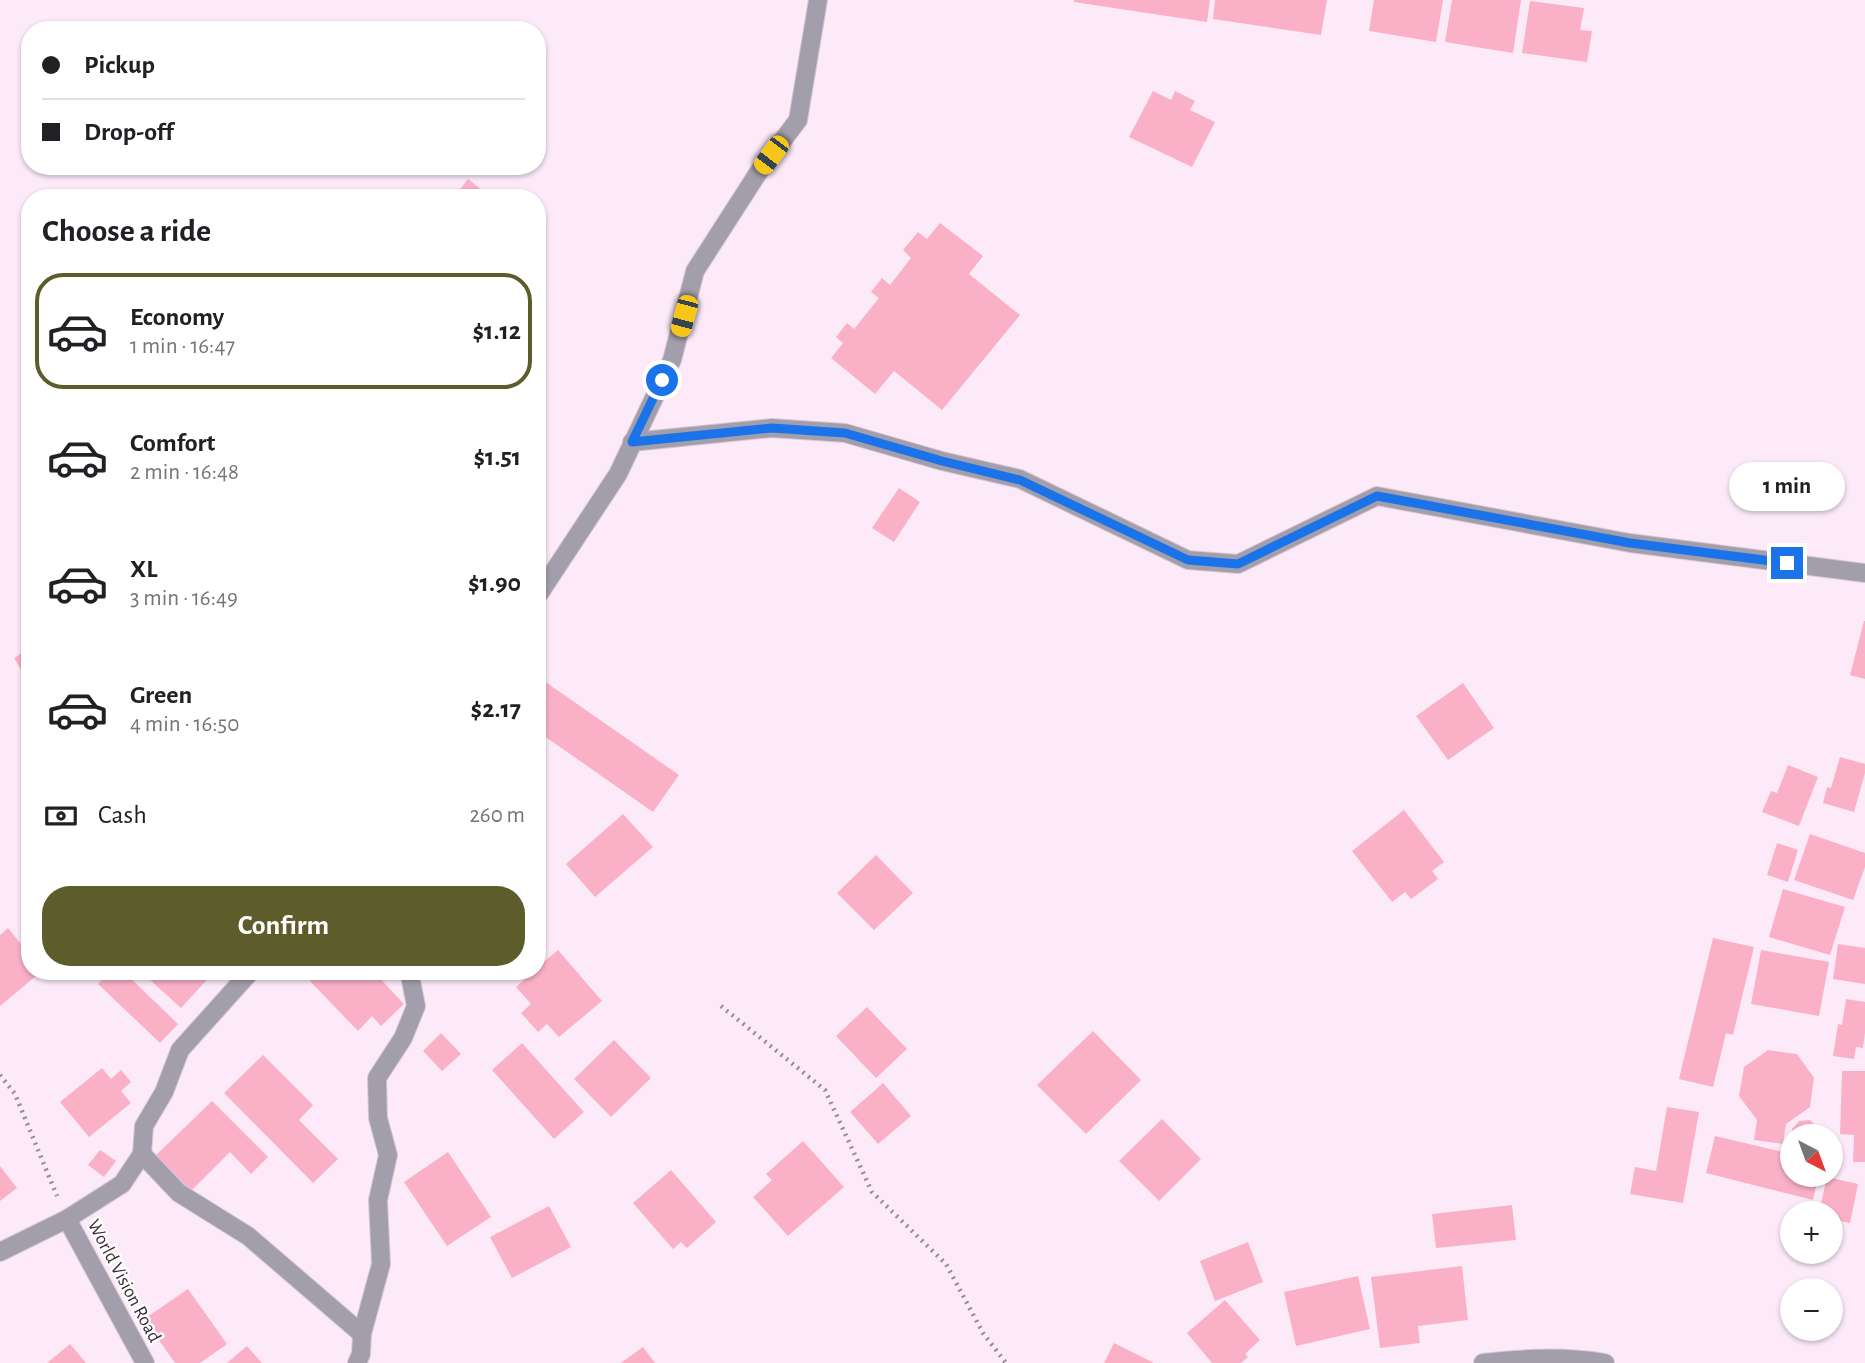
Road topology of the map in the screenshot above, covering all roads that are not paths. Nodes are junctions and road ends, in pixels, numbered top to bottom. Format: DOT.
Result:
graph roads {
  1 [pos="818,0"];
  2 [pos="632,442"];
  3 [pos="1865,573"];
  4 [pos="546,583"];
  5 [pos="243,980"];
  6 [pos="411,980"];
  7 [pos="142,1154"];
  8 [pos="67,1219"];
  9 [pos="0,1252"];
  10 [pos="362,1334"];
  11 [pos="145,1363"];
  12 [pos="357,1363"];
  13 [pos="1483,1363"];
  14 [pos="1605,1363"];
  1 -- 2 [label="street"];
  2 -- 3 [label="street"];
  2 -- 4 [label="street"];
  5 -- 7 [label="street"];
  6 -- 10 [label="street"];
  7 -- 8 [label="street"];
  7 -- 10 [label="street"];
  8 -- 9 [label="street"];
  8 -- 11 [label="street, World Vision Road"];
  10 -- 12 [label="street"];
  13 -- 14 [label="street"];
}
